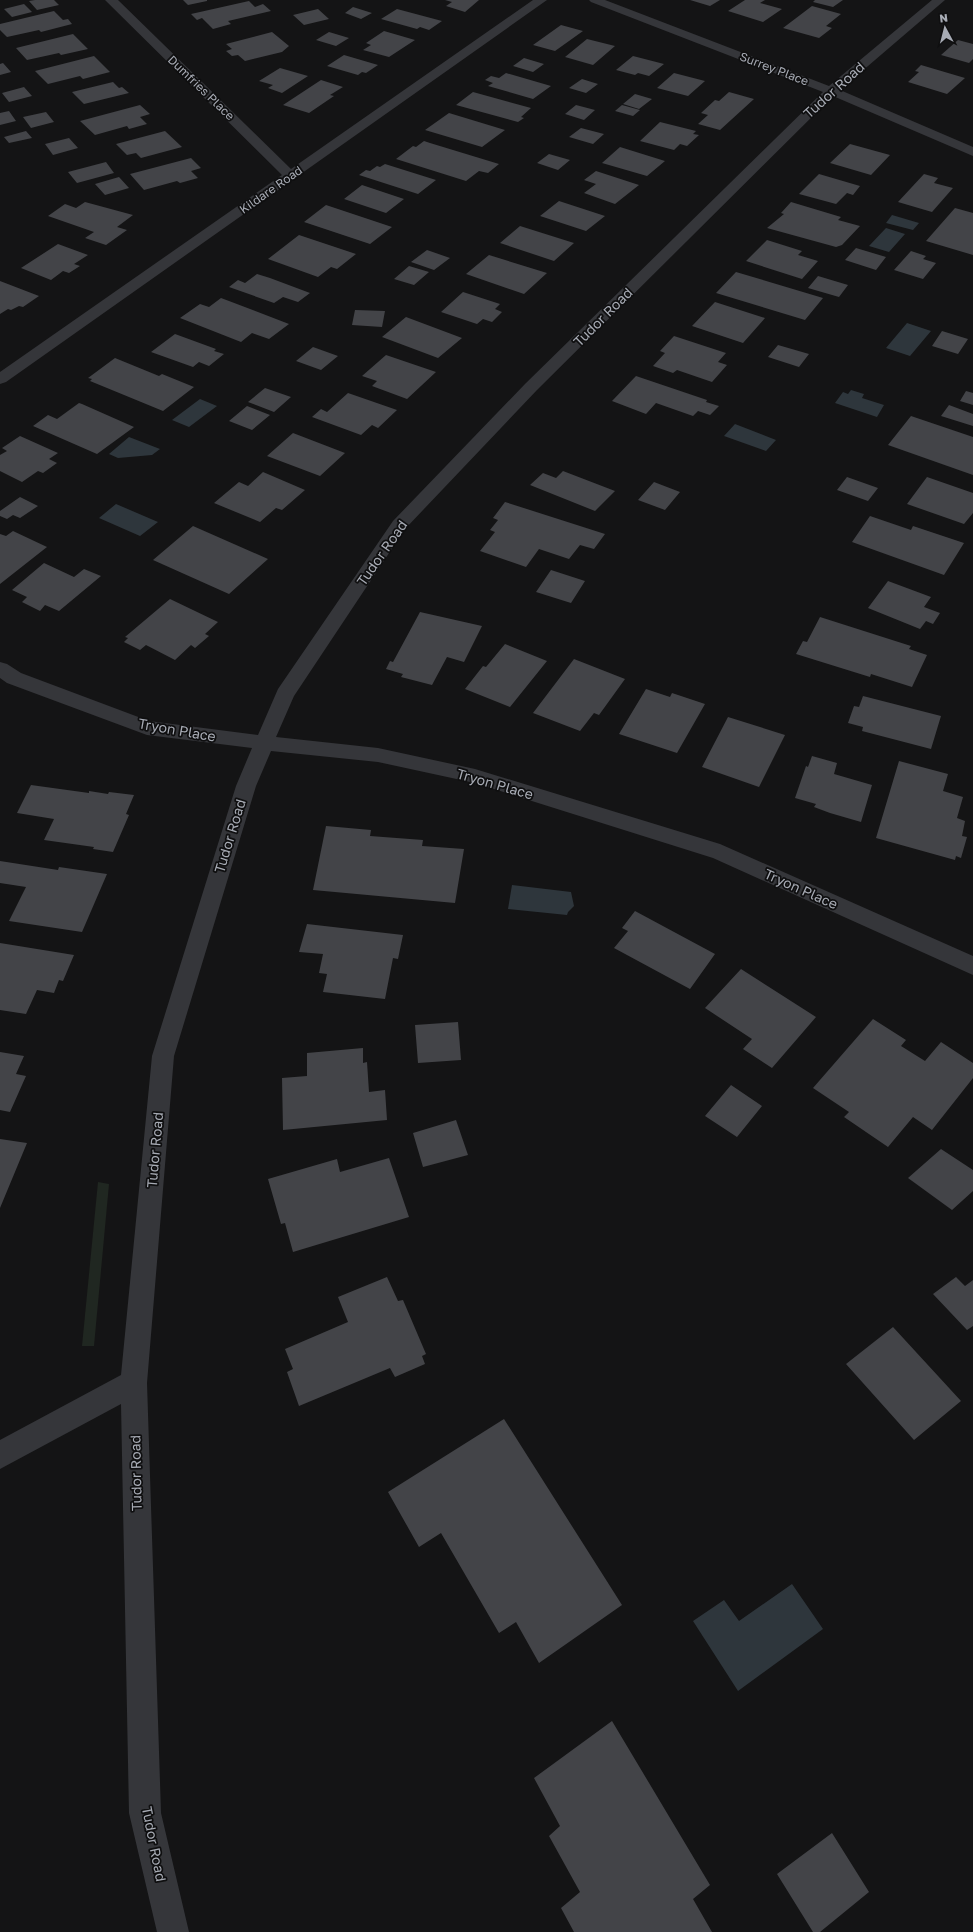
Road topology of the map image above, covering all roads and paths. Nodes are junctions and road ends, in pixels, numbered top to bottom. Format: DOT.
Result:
graph roads {
  1 [pos="111,0"];
  2 [pos="541,0"];
  3 [pos="595,0"];
  4 [pos="939,0"];
  5 [pos="831,91"];
  6 [pos="973,152"];
  7 [pos="291,176"];
  8 [pos="0,379"];
  9 [pos="0,669"];
  10 [pos="265,743"];
  11 [pos="973,966"];
  12 [pos="134,1383"];
  13 [pos="0,1455"];
  14 [pos="173,1932"];
  1 -- 7 [label="street, Dumfries Place"];
  2 -- 7 [label="street, Kildare Road"];
  3 -- 5 [label="street, Surrey Place"];
  4 -- 5 [label="street, Tudor Road"];
  5 -- 6 [label="street, Surrey Place"];
  5 -- 10 [label="street, Tudor Road"];
  7 -- 8 [label="street, Kildare Road"];
  9 -- 10 [label="street, Tryon Place"];
  10 -- 11 [label="street, Tryon Place"];
  10 -- 12 [label="street, Tudor Road"];
  12 -- 13 [label="street"];
  12 -- 14 [label="street, Tudor Road"];
}
